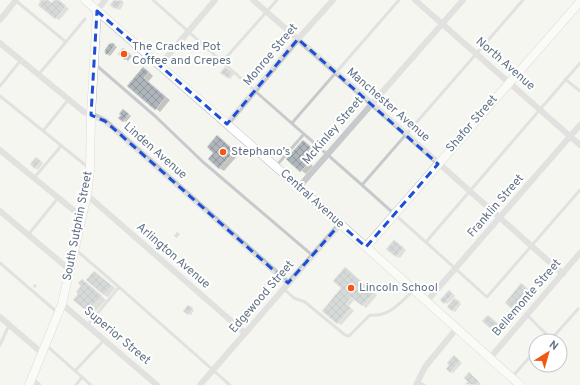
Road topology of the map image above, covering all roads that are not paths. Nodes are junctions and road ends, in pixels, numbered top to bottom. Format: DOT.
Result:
graph roads {
  1 [pos="16,0"];
  2 [pos="85,0"];
  3 [pos="105,0"];
  4 [pos="215,0"];
  5 [pos="253,0"];
  6 [pos="277,0"];
  7 [pos="333,0"];
  8 [pos="399,0"];
  9 [pos="416,0"];
  10 [pos="463,0"];
  11 [pos="523,0"];
  12 [pos="156,1"];
  13 [pos="580,2"];
  14 [pos="97,11"];
  15 [pos="266,12"];
  16 [pos="85,19"];
  17 [pos="0,20"];
  18 [pos="443,23"];
  19 [pos="188,31"];
  20 [pos="298,39"];
  21 [pos="66,42"];
  22 [pos="0,43"];
  23 [pos="476,54"];
  24 [pos="21,60"];
  25 [pos="222,62"];
  26 [pos="94,63"];
  27 [pos="580,63"];
  28 [pos="160,65"];
  29 [pos="39,74"];
  30 [pos="336,74"];
  31 [pos="565,79"];
  32 [pos="509,82"];
  33 [pos="0,86"];
  34 [pos="255,91"];
  35 [pos="580,91"];
  36 [pos="0,96"];
  37 [pos="69,99"];
  38 [pos="372,104"];
  39 [pos="540,109"];
  40 [pos="91,115"];
  41 [pos="292,123"];
  42 [pos="227,124"];
  43 [pos="580,125"];
  44 [pos="43,131"];
  45 [pos="304,134"];
  46 [pos="406,135"];
  47 [pos="570,136"];
  48 [pos="580,145"];
  49 [pos="61,146"];
  50 [pos="0,150"];
  51 [pos="327,154"];
  52 [pos="438,164"];
  53 [pos="275,166"];
  54 [pos="90,169"];
  55 [pos="34,178"];
  56 [pos="362,185"];
  57 [pos="299,187"];
  58 [pos="469,190"];
  59 [pos="580,190"];
  60 [pos="87,195"];
  61 [pos="58,198"];
  62 [pos="0,211"];
  63 [pos="395,214"];
  64 [pos="83,218"];
  65 [pos="500,218"];
  66 [pos="340,224"];
  67 [pos="28,235"];
  68 [pos="426,242"];
  69 [pos="531,245"];
  70 [pos="366,247"];
  71 [pos="75,249"];
  72 [pos="580,253"];
  73 [pos="313,256"];
  74 [pos="0,263"];
  75 [pos="455,269"];
  76 [pos="71,270"];
  77 [pos="563,274"];
  78 [pos="288,283"];
  79 [pos="119,287"];
  80 [pos="284,289"];
  81 [pos="414,290"];
  82 [pos="427,301"];
  83 [pos="62,304"];
  84 [pos="578,309"];
  85 [pos="59,313"];
  86 [pos="527,315"];
  87 [pos="0,317"];
  88 [pos="9,325"];
  89 [pos="87,326"];
  90 [pos="457,328"];
  91 [pos="245,333"];
  92 [pos="545,333"];
  93 [pos="557,333"];
  94 [pos="104,340"];
  95 [pos="0,345"];
  96 [pos="46,345"];
  97 [pos="42,353"];
  98 [pos="490,358"];
  99 [pos="528,359"];
  100 [pos="213,370"];
  101 [pos="75,371"];
  102 [pos="82,377"];
  103 [pos="512,377"];
  104 [pos="33,383"];
  105 [pos="416,383"];
  106 [pos="76,385"];
  107 [pos="91,385"];
  108 [pos="157,385"];
  109 [pos="200,385"];
  110 [pos="230,385"];
  111 [pos="424,385"];
  112 [pos="520,385"];
  1 -- 17 [label="street"];
  1 -- 21 [label="lane"];
  2 -- 14 [label="street, Central Avenue"];
  3 -- 14 [label="street"];
  4 -- 19 [label="street"];
  5 -- 15 [label="street, Manchester Avenue"];
  6 -- 15 [label="lane"];
  7 -- 20 [label="street, Monroe Street"];
  8 -- 30 [label="lane"];
  9 -- 18 [label="street, North Avenue"];
  10 -- 18 [label="street, McKinley Street"];
  11 -- 23 [label="lane"];
  12 -- 19 [label="lane"];
  13 -- 32 [label="street, Shafor Street"];
  14 -- 26 [label="street, South Sutphin Street"];
  14 -- 28 [label="street, Central Avenue"];
  15 -- 20 [label="street, Manchester Avenue"];
  15 -- 25 [label="lane"];
  16 -- 21 [label="lane"];
  18 -- 23 [label="street, North Avenue"];
  18 -- 38 [label="street, McKinley Street"];
  19 -- 25 [label="lane"];
  19 -- 28 [label="street"];
  20 -- 30 [label="street, Manchester Avenue"];
  20 -- 34 [label="street, Monroe Street"];
  21 -- 29 [label="lane"];
  22 -- 24 [label="street, Linden Avenue"];
  23 -- 32 [label="street, North Avenue"];
  23 -- 46 [label="lane"];
  24 -- 29 [label="street, Linden Avenue"];
  24 -- 33 [label="lane"];
  25 -- 34 [label="lane"];
  26 -- 40 [label="street, South Sutphin Street"];
  26 -- 73 [label="lane"];
  27 -- 31 [label="lane"];
  28 -- 42 [label="street, Central Avenue"];
  29 -- 37 [label="street, Linden Avenue"];
  30 -- 38 [label="street, Manchester Avenue"];
  30 -- 41 [label="lane"];
  31 -- 35 [label="lane"];
  31 -- 39 [label="lane"];
  32 -- 39 [label="street, North Avenue"];
  32 -- 52 [label="street, Shafor Street"];
  34 -- 41 [label="lane"];
  34 -- 42 [label="street, Monroe Street"];
  36 -- 44 [label="lane"];
  37 -- 40 [label="street, Linden Avenue"];
  37 -- 44 [label="lane"];
  38 -- 46 [label="street, Manchester Avenue"];
  38 -- 51 [label="street, McKinley Street"];
  39 -- 47 [label="street, North Avenue"];
  39 -- 58 [label="lane"];
  40 -- 54 [label="street, South Sutphin Street"];
  40 -- 78 [label="street, Linden Avenue"];
  41 -- 45 [label="lane"];
  42 -- 53 [label="street, Central Avenue"];
  43 -- 47 [label="street, Franklin Street"];
  44 -- 49 [label="lane"];
  45 -- 51 [label="lane"];
  45 -- 53 [label="lane"];
  46 -- 52 [label="street, Manchester Avenue"];
  46 -- 56 [label="lane"];
  47 -- 48 [label="street, North Avenue"];
  47 -- 65 [label="street, Franklin Street"];
  49 -- 54 [label="lane"];
  49 -- 55 [label="lane"];
  50 -- 55 [label="street"];
  51 -- 56 [label="lane"];
  51 -- 57 [label="street, McKinley Street"];
  52 -- 58 [label="street, Manchester Avenue"];
  52 -- 63 [label="street, Shafor Street"];
  53 -- 57 [label="street, Central Avenue"];
  54 -- 60 [label="street, South Sutphin Street"];
  55 -- 61 [label="street"];
  56 -- 63 [label="lane"];
  57 -- 66 [label="street, Central Avenue"];
  58 -- 65 [label="street, Manchester Avenue"];
  58 -- 68 [label="lane"];
  59 -- 69 [label="lane"];
  60 -- 64 [label="street, South Sutphin Street"];
  60 -- 91 [label="street, Arlington Avenue"];
  61 -- 64 [label="street"];
  61 -- 67 [label="lane"];
  62 -- 67 [label="street"];
  63 -- 68 [label="lane"];
  63 -- 70 [label="street, Shafor Street"];
  64 -- 71 [label="street, South Sutphin Street"];
  65 -- 69 [label="street, Manchester Avenue"];
  65 -- 75 [label="street, Franklin Street"];
  66 -- 70 [label="street, Central Avenue"];
  66 -- 73 [label="street, Edgewood Street"];
  67 -- 76 [label="street"];
  68 -- 75 [label="lane"];
  69 -- 75 [label="lane"];
  69 -- 77 [label="street, Manchester Avenue"];
  70 -- 81 [label="street, Central Avenue"];
  71 -- 76 [label="street, South Sutphin Street"];
  71 -- 79 [label="lane"];
  72 -- 77 [label="street, Bellemonte Street"];
  73 -- 78 [label="street, Edgewood Street"];
  74 -- 85 [label="lane"];
  75 -- 82 [label="street, Franklin Street"];
  76 -- 83 [label="street, South Sutphin Street"];
  77 -- 86 [label="street, Bellemonte Street"];
  78 -- 80 [label="street, Edgewood Street"];
  79 -- 89 [label="lane"];
  79 -- 100 [label="lane"];
  80 -- 81 [label="lane"];
  80 -- 91 [label="street, Edgewood Street"];
  81 -- 82 [label="street, Central Avenue"];
  82 -- 90 [label="street, Central Avenue"];
  83 -- 85 [label="street, South Sutphin Street"];
  83 -- 89 [label="street, Superior Street"];
  84 -- 93 [label="lane"];
  85 -- 96 [label="street, South Sutphin Street"];
  86 -- 92 [label="lane"];
  86 -- 98 [label="street, Bellemonte Street"];
  87 -- 88 [label="street"];
  88 -- 95 [label="lane"];
  88 -- 97 [label="street"];
  89 -- 94 [label="street, Superior Street"];
  90 -- 98 [label="street, Central Avenue"];
  90 -- 105 [label="street"];
  91 -- 100 [label="street, Edgewood Street"];
  94 -- 101 [label="lane"];
  94 -- 108 [label="street, Superior Street"];
  96 -- 97 [label="street, South Sutphin Street"];
  96 -- 101 [label="lane"];
  97 -- 104 [label="street, South Sutphin Street"];
  98 -- 103 [label="street, Central Avenue"];
  99 -- 103 [label="lane"];
  100 -- 109 [label="street, Edgewood Street"];
  100 -- 110 [label="lane"];
  101 -- 102 [label="lane"];
  102 -- 106 [label="lane"];
  102 -- 107 [label="lane"];
  103 -- 112 [label="street, Central Avenue"];
  105 -- 111 [label="lane"];
}
